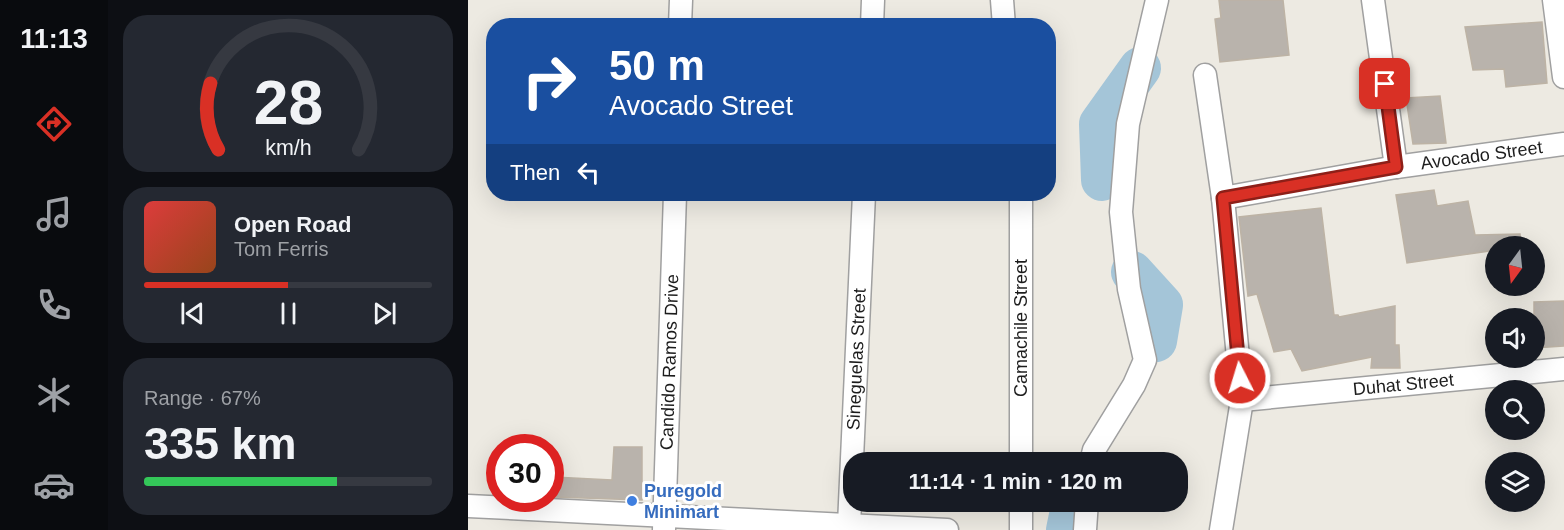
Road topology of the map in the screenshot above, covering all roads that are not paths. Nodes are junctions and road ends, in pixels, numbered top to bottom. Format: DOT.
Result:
graph roads {
  1 [pos="681,0"];
  2 [pos="873,0"];
  3 [pos="1002,0"];
  4 [pos="1157,0"];
  5 [pos="1374,0"];
  6 [pos="1554,0"];
  7 [pos="680,18"];
  8 [pos="872,18"];
  9 [pos="1003,18"];
  10 [pos="1205,75"];
  11 [pos="1564,77"];
  12 [pos="1564,144"];
  13 [pos="1396,167"];
  14 [pos="1223,198"];
  15 [pos="675,201"];
  16 [pos="864,201"];
  17 [pos="1021,201"];
  18 [pos="1564,369"];
  19 [pos="1242,400"];
  20 [pos="1021,452"];
  21 [pos="1094,452"];
  22 [pos="468,506"];
  23 [pos="1021,512"];
  24 [pos="1086,512"];
  25 [pos="665,523"];
  26 [pos="849,525"];
  27 [pos="947,530"];
  28 [pos="1021,530"];
  29 [pos="1085,530"];
  30 [pos="1221,530"];
  1 -- 7 [label="street"];
  2 -- 8 [label="street"];
  3 -- 9 [label="street"];
  4 -- 21 [label="street"];
  5 -- 13 [label="street"];
  6 -- 11 [label="street"];
  10 -- 14 [label="street"];
  12 -- 13 [label="street, Avocado Street"];
  13 -- 14 [label="street, Avocado Street"];
  14 -- 19 [label="street"];
  15 -- 25 [label="street, Candido Ramos Drive"];
  16 -- 26 [label="street, Sineguelas Street"];
  17 -- 20 [label="street, Camachile Street"];
  18 -- 19 [label="street, Duhat Street"];
  19 -- 30 [label="street"];
  22 -- 25 [label="street"];
  23 -- 28 [label="street"];
  24 -- 29 [label="street"];
  25 -- 26 [label="street"];
  26 -- 27 [label="street"];
}
